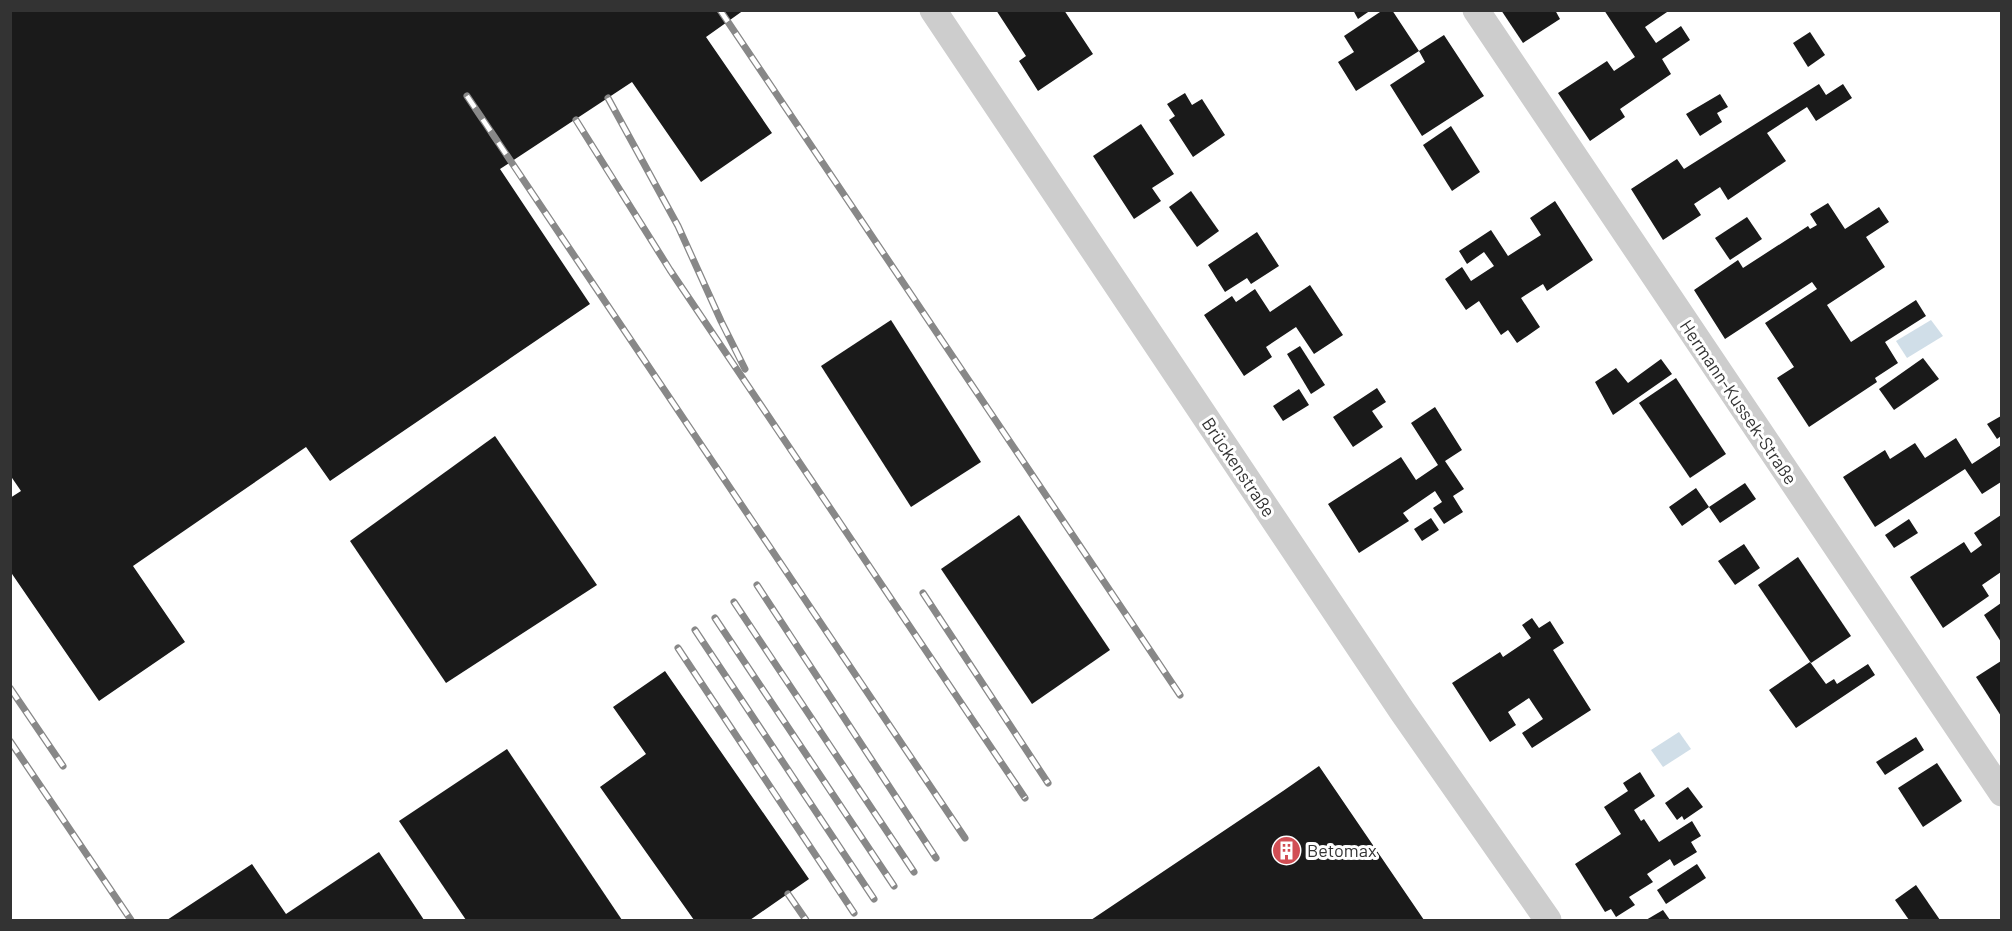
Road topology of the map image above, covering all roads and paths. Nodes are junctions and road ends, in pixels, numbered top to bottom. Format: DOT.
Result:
graph roads {
  1 [pos="933,10"];
  2 [pos="1476,10"];
  3 [pos="2001,794"];
  4 [pos="1548,921"];
  1 -- 4 [label="street, Brückenstraße"];
  2 -- 3 [label="street, Hermann-Kussek-Straße"];
}
